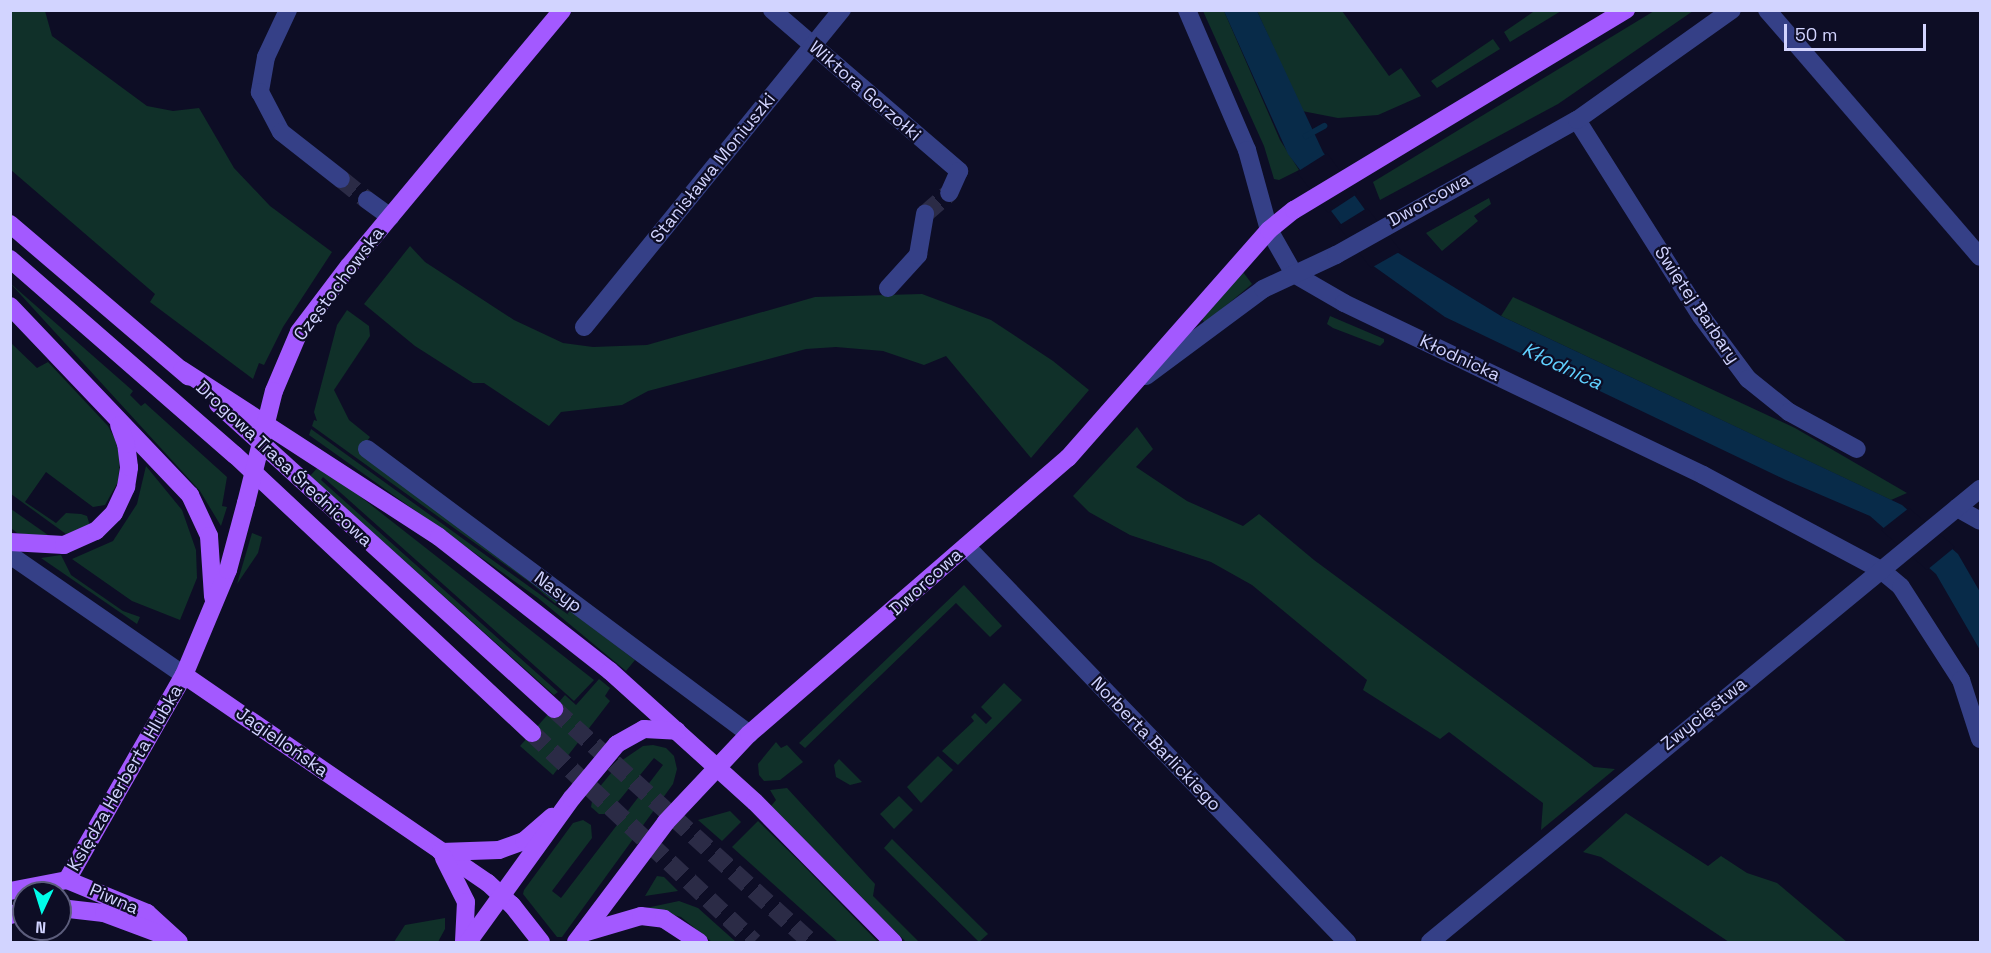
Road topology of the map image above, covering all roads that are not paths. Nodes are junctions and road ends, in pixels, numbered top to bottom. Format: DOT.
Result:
graph roads {
  1 [pos="288,10"];
  2 [pos="562,10"];
  3 [pos="771,10"];
  4 [pos="842,10"];
  5 [pos="1187,10"];
  6 [pos="1626,10"];
  7 [pos="1732,10"];
  8 [pos="1771,12"];
  9 [pos="812,45"];
  10 [pos="1577,120"];
  11 [pos="341,179"];
  12 [pos="949,192"];
  13 [pos="367,200"];
  14 [pos="925,214"];
  15 [pos="390,217"];
  16 [pos="10,224"];
  17 [pos="1269,230"];
  18 [pos="1980,257"];
  19 [pos="10,259"];
  20 [pos="1294,274"];
  21 [pos="888,288"];
  22 [pos="10,306"];
  23 [pos="584,327"];
  24 [pos="182,370"];
  25 [pos="1128,390"];
  26 [pos="116,417"];
  27 [pos="367,449"];
  28 [pos="1857,449"];
  29 [pos="1980,489"];
  30 [pos="1950,514"];
  31 [pos="1980,521"];
  32 [pos="10,542"];
  33 [pos="966,546"];
  34 [pos="10,555"];
  35 [pos="1887,565"];
  36 [pos="212,611"];
  37 [pos="184,675"];
  38 [pos="554,709"];
  39 [pos="677,731"];
  40 [pos="532,733"];
  41 [pos="749,734"];
  42 [pos="1980,739"];
  43 [pos="717,767"];
  44 [pos="568,804"];
  45 [pos="439,852"];
  46 [pos="66,880"];
  47 [pos="10,891"];
  48 [pos="504,897"];
  49 [pos="72,910"];
  50 [pos="580,938"];
  51 [pos="176,940"];
  52 [pos="466,942"];
  53 [pos="541,942"];
  54 [pos="699,942"];
  55 [pos="893,942"];
  56 [pos="1347,942"];
  57 [pos="1430,942"];
  1 -- 11 [label="street"];
  2 -- 15 [label="main road, Częstochowska"];
  3 -- 9 [label="street, Wiktora Gorzołki"];
  4 -- 9 [label="street, Stanisława Moniuszki"];
  5 -- 17 [label="street"];
  6 -- 17 [label="main road, Dworcowa"];
  7 -- 10 [label="street, Dworcowa"];
  8 -- 18 [label="street"];
  9 -- 12 [label="street, Wiktora Gorzołki"];
  9 -- 23 [label="street, Stanisława Moniuszki"];
  10 -- 20 [label="street, Dworcowa"];
  10 -- 28 [label="street, Świętej Barbary"];
  13 -- 15 [label="street"];
  14 -- 21 [label="street"];
  15 -- 36 [label="main road, Częstochowska, bridge"];
  16 -- 24 [label="main road, Drogowa Trasa Średnicowa"];
  17 -- 20 [label="street"];
  17 -- 25 [label="main road, Dworcowa"];
  19 -- 40 [label="main road, Drogowa Trasa Średnicowa"];
  20 -- 25 [label="street, Dworcowa"];
  20 -- 35 [label="street, Kłodnicka"];
  22 -- 26 [label="main road"];
  24 -- 38 [label="main road, Drogowa Trasa Średnicowa"];
  24 -- 39 [label="main road"];
  25 -- 33 [label="main road, Dworcowa"];
  26 -- 32 [label="main road"];
  26 -- 36 [label="main road"];
  27 -- 41 [label="street, Nasyp"];
  29 -- 30 [label="street, Zwycięstwa"];
  30 -- 31 [label="street"];
  30 -- 35 [label="street, Zwycięstwa"];
  33 -- 41 [label="main road, Dworcowa"];
  33 -- 56 [label="street, Norberta Barlickiego"];
  34 -- 37 [label="street, Jagiellońska"];
  35 -- 42 [label="street, Kłodnicka"];
  35 -- 57 [label="street, Zwycięstwa"];
  36 -- 37 [label="main road, Częstochowska"];
  37 -- 45 [label="main road, Jagiellońska"];
  37 -- 46 [label="main road, Księdza Herberta Hlubka"];
  39 -- 43 [label="main road"];
  39 -- 44 [label="main road"];
  41 -- 43 [label="main road, Dworcowa"];
  43 -- 50 [label="main road, Dworcowa"];
  43 -- 55 [label="main road"];
  44 -- 45 [label="main road"];
  44 -- 48 [label="main road"];
  45 -- 48 [label="main road, Jagiellońska"];
  45 -- 52 [label="main road"];
  46 -- 47 [label="main road, Piwna"];
  46 -- 51 [label="main road, Piwna"];
  48 -- 52 [label="main road"];
  48 -- 53 [label="main road, Jagiellońska"];
  49 -- 51 [label="main road, Piwna"];
  50 -- 54 [label="main road"];
}
